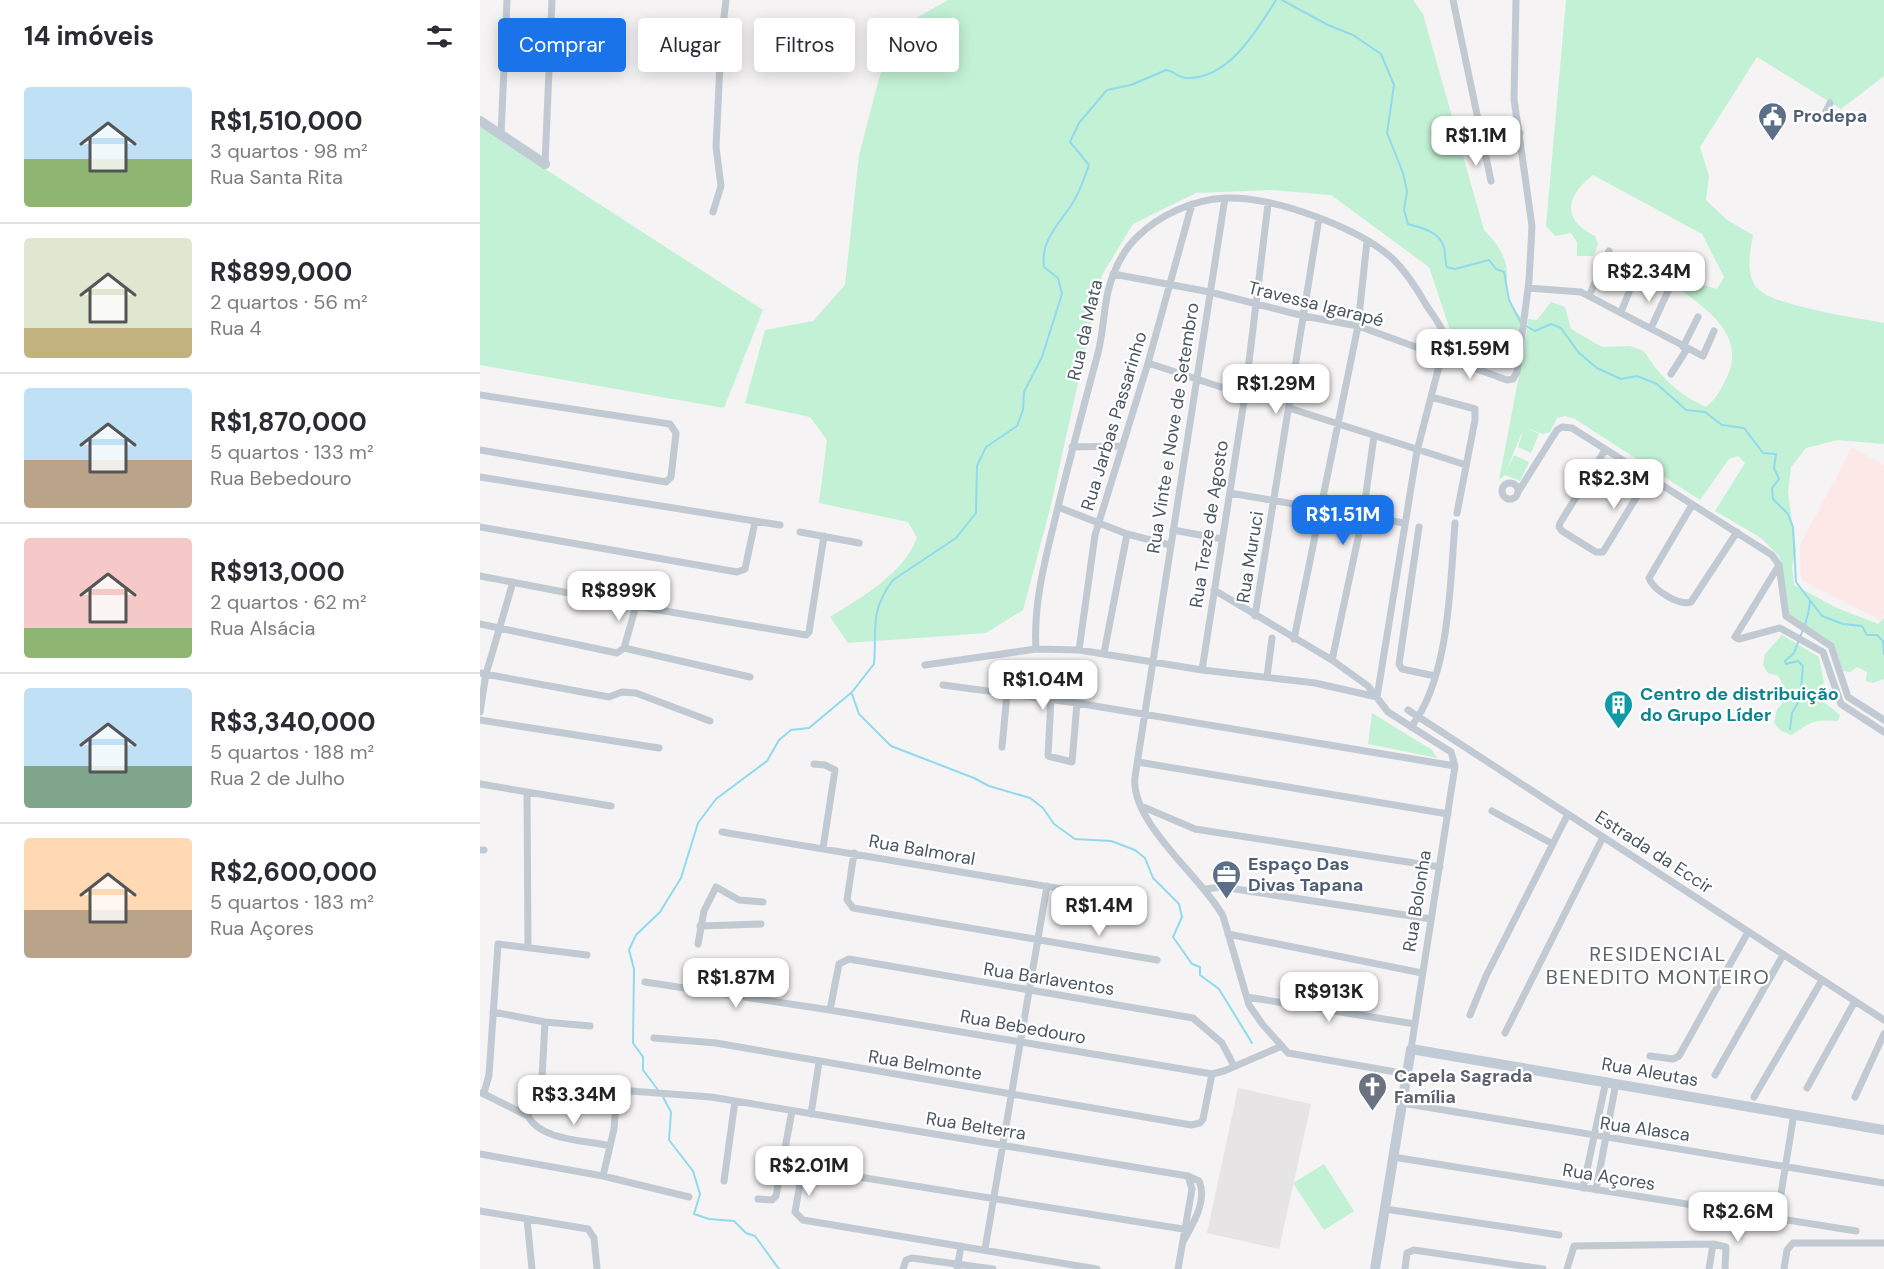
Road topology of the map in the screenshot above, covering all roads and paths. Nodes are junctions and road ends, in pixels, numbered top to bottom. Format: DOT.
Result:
graph roads {
  1 [pos="507,0"];
  2 [pos="552,0"];
  3 [pos="726,0"];
  4 [pos="1453,0"];
  5 [pos="1516,0"];
  6 [pos="1830,103"];
  7 [pos="1826,111"];
  8 [pos="480,122"];
  9 [pos="1520,133"];
  10 [pos="501,135"];
  11 [pos="1485,148"];
  12 [pos="546,164"];
  13 [pos="1491,181"];
  14 [pos="1225,198"];
  15 [pos="1192,204"];
  16 [pos="1268,204"];
  17 [pos="713,212"];
  18 [pos="1319,218"];
  19 [pos="1367,241"];
  20 [pos="1609,251"];
  21 [pos="1637,273"];
  22 [pos="1113,274"];
  23 [pos="1171,284"];
  24 [pos="1528,288"];
  25 [pos="1669,289"];
  26 [pos="1210,292"];
  27 [pos="1589,296"];
  28 [pos="1257,304"];
  29 [pos="1621,312"];
  30 [pos="1304,316"];
  31 [pos="1698,317"];
  32 [pos="1358,326"];
  33 [pos="1652,328"];
  34 [pos="1714,331"];
  35 [pos="1685,348"];
  36 [pos="1442,357"];
  37 [pos="1148,363"];
  38 [pos="1671,374"];
  39 [pos="1196,379"];
  40 [pos="480,395"];
  41 [pos="1245,395"];
  42 [pos="1431,397"];
  43 [pos="1289,408"];
  44 [pos="1336,424"];
  45 [pos="1374,436"];
  46 [pos="1123,446"];
  47 [pos="1072,447"];
  48 [pos="480,450"];
  49 [pos="1605,450"];
  50 [pos="1417,451"];
  51 [pos="1466,465"];
  52 [pos="480,477"];
  53 [pos="1648,478"];
  54 [pos="1518,492"];
  55 [pos="1230,493"];
  56 [pos="1274,502"];
  57 [pos="1692,505"];
  58 [pos="1058,507"];
  59 [pos="1320,508"];
  60 [pos="1457,513"];
  61 [pos="1363,515"];
  62 [pos="755,522"];
  63 [pos="1404,523"];
  64 [pos="1455,523"];
  65 [pos="1099,524"];
  66 [pos="780,525"];
  67 [pos="480,527"];
  68 [pos="1419,527"];
  69 [pos="1173,530"];
  70 [pos="800,532"];
  71 [pos="1737,532"];
  72 [pos="1127,534"];
  73 [pos="824,536"];
  74 [pos="1222,539"];
  75 [pos="859,543"];
  76 [pos="1170,545"];
  77 [pos="1779,565"];
  78 [pos="480,576"];
  79 [pos="513,582"];
  80 [pos="1214,590"];
  81 [pos="636,606"];
  82 [pos="1255,616"];
  83 [pos="480,624"];
  84 [pos="499,627"];
  85 [pos="1272,638"];
  86 [pos="1294,639"];
  87 [pos="624,648"];
  88 [pos="1036,649"];
  89 [pos="1079,650"];
  90 [pos="1104,653"];
  91 [pos="1332,660"];
  92 [pos="1153,662"];
  93 [pos="925,665"];
  94 [pos="1202,670"];
  95 [pos="483,673"];
  96 [pos="750,676"];
  97 [pos="1435,676"];
  98 [pos="1267,677"];
  99 [pos="943,685"];
  100 [pos="1007,694"];
  101 [pos="1377,697"];
  102 [pos="1052,699"];
  103 [pos="1077,703"];
  104 [pos="1408,710"];
  105 [pos="480,712"];
  106 [pos="1146,714"];
  107 [pos="1419,717"];
  108 [pos="480,720"];
  109 [pos="1884,720"];
  110 [pos="710,721"];
  111 [pos="1411,727"];
  112 [pos="1884,732"];
  113 [pos="1002,747"];
  114 [pos="659,748"];
  115 [pos="1138,762"];
  116 [pos="814,764"];
  117 [pos="1455,766"];
  118 [pos="480,784"];
  119 [pos="527,793"];
  120 [pos="1140,803"];
  121 [pos="611,806"];
  122 [pos="1492,811"];
  123 [pos="1448,814"];
  124 [pos="1568,814"];
  125 [pos="722,832"];
  126 [pos="1603,837"];
  127 [pos="1551,843"];
  128 [pos="823,848"];
  129 [pos="854,853"];
  130 [pos="1440,867"];
  131 [pos="1047,886"];
  132 [pos="1205,889"];
  133 [pos="1116,898"];
  134 [pos="763,902"];
  135 [pos="1431,919"];
  136 [pos="761,924"];
  137 [pos="700,926"];
  138 [pos="1748,932"];
  139 [pos="1228,934"];
  140 [pos="1036,938"];
  141 [pos="698,944"];
  142 [pos="528,947"];
  143 [pos="587,955"];
  144 [pos="1783,955"];
  145 [pos="1157,960"];
  146 [pos="1422,973"];
  147 [pos="1822,980"];
  148 [pos="645,982"];
  149 [pos="1028,991"];
  150 [pos="1247,997"];
  151 [pos="1855,1001"];
  152 [pos="830,1010"];
  153 [pos="493,1012"];
  154 [pos="1470,1015"];
  155 [pos="1884,1020"];
  156 [pos="545,1022"];
  157 [pos="1415,1024"];
  158 [pos="590,1026"];
  159 [pos="1505,1033"];
  160 [pos="1884,1034"];
  161 [pos="654,1038"];
  162 [pos="1020,1042"];
  163 [pos="1282,1046"];
  164 [pos="1411,1049"];
  165 [pos="1650,1056"];
  166 [pos="819,1062"];
  167 [pos="1234,1066"];
  168 [pos="1212,1074"];
  169 [pos="1407,1074"];
  170 [pos="1715,1075"];
  171 [pos="542,1078"];
  172 [pos="1611,1082"];
  173 [pos="1807,1088"];
  174 [pos="617,1090"];
  175 [pos="482,1091"];
  176 [pos="1011,1095"];
  177 [pos="1754,1097"];
  178 [pos="1855,1097"];
  179 [pos="735,1101"];
  180 [pos="1402,1103"];
  181 [pos="792,1111"];
  182 [pos="811,1114"];
  183 [pos="1794,1114"];
  184 [pos="528,1116"];
  185 [pos="1884,1130"];
  186 [pos="1594,1137"];
  187 [pos="1606,1138"];
  188 [pos="610,1146"];
  189 [pos="1002,1146"];
  190 [pos="480,1154"];
  191 [pos="1394,1157"];
  192 [pos="1786,1166"];
  193 [pos="603,1176"];
  194 [pos="724,1181"];
  195 [pos="1884,1183"];
  196 [pos="1583,1188"];
  197 [pos="1596,1190"];
  198 [pos="689,1197"];
  199 [pos="993,1198"];
  200 [pos="763,1199"];
  201 [pos="1385,1209"];
  202 [pos="480,1211"];
  203 [pos="1777,1218"];
  204 [pos="527,1219"];
  205 [pos="1186,1230"];
  206 [pos="1856,1231"];
  207 [pos="1559,1235"];
  208 [pos="1884,1243"];
  209 [pos="1713,1244"];
  210 [pos="961,1246"];
  211 [pos="985,1249"];
  212 [pos="957,1266"];
  213 [pos="532,1269"];
  214 [pos="597,1269"];
  215 [pos="903,1269"];
  216 [pos="993,1269"];
  217 [pos="1097,1269"];
  218 [pos="1178,1269"];
  219 [pos="1375,1269"];
  220 [pos="1405,1269"];
  221 [pos="1543,1269"];
  222 [pos="1568,1269"];
  223 [pos="1709,1269"];
  224 [pos="1725,1269"];
  225 [pos="1784,1269"];
  1 -- 10 [label="street"];
  2 -- 12 [label="street"];
  3 -- 17 [label="street"];
  4 -- 11 [label="street"];
  5 -- 9 [label="street"];
  6 -- 7 [label="street"];
  8 -- 10 [label="street"];
  9 -- 11 [label="street"];
  9 -- 24 [label="street"];
  10 -- 12 [label="street"];
  11 -- 13 [label="street"];
  14 -- 15 [label="street, Rua da Mata"];
  14 -- 16 [label="street, Rua da Mata"];
  14 -- 26 [label="street, Rua Vinte e Nove de Setembro"];
  15 -- 22 [label="street, Rua da Mata"];
  15 -- 23 [label="street, Rua Jarbas Passarinho"];
  16 -- 18 [label="street, Rua da Mata"];
  16 -- 28 [label="street, Rua Treze de Agosto"];
  18 -- 19 [label="street, Rua da Mata"];
  18 -- 30 [label="street, Rua Muruci"];
  19 -- 32 [label="street"];
  19 -- 36 [label="street, Rua da Mata"];
  20 -- 27 [label="street"];
  21 -- 29 [label="street"];
  22 -- 23 [label="street, Travessa Igarapé"];
  22 -- 47 [label="street, Rua da Mata"];
  23 -- 26 [label="street, Travessa Igarapé"];
  23 -- 37 [label="street, Rua Jarbas Passarinho"];
  24 -- 27 [label="street"];
  24 -- 36 [label="street, Travessa Igarapé"];
  25 -- 33 [label="street"];
  26 -- 28 [label="street, Travessa Igarapé"];
  26 -- 39 [label="street, Rua Vinte e Nove de Setembro"];
  27 -- 29 [label="street"];
  28 -- 30 [label="street, Travessa Igarapé"];
  28 -- 41 [label="street, Rua Treze de Agosto"];
  29 -- 33 [label="street"];
  30 -- 32 [label="street, Travessa Igarapé"];
  30 -- 43 [label="street, Rua Muruci"];
  31 -- 35 [label="street"];
  32 -- 36 [label="street, Travessa Igarapé"];
  32 -- 44 [label="street"];
  33 -- 35 [label="street"];
  34 -- 35 [label="street"];
  35 -- 38 [label="street"];
  36 -- 42 [label="street, Rua da Mata"];
  37 -- 39 [label="street"];
  37 -- 46 [label="street, Rua Jarbas Passarinho"];
  39 -- 41 [label="street"];
  39 -- 69 [label="street, Rua Vinte e Nove de Setembro"];
  40 -- 48 [label="street"];
  41 -- 55 [label="street, Rua Treze de Agosto"];
  42 -- 50 [label="street, Rua da Mata"];
  42 -- 51 [label="street"];
  43 -- 44 [label="street"];
  43 -- 56 [label="street, Rua Muruci"];
  44 -- 45 [label="street"];
  44 -- 59 [label="street"];
  45 -- 50 [label="street"];
  45 -- 61 [label="street"];
  46 -- 47 [label="street"];
  46 -- 65 [label="street, Rua Jarbas Passarinho"];
  47 -- 58 [label="street, Rua da Mata"];
  49 -- 53 [label="street"];
  49 -- 53 [label="street"];
  49 -- 54 [label="street"];
  50 -- 51 [label="street"];
  50 -- 63 [label="street, Rua da Mata"];
  51 -- 60 [label="street"];
  52 -- 62 [label="street"];
  53 -- 57 [label="street"];
  55 -- 56 [label="street"];
  55 -- 74 [label="street, Rua Treze de Agosto"];
  56 -- 59 [label="street"];
  56 -- 82 [label="street, Rua Muruci"];
  57 -- 71 [label="street"];
  57 -- 71 [label="street"];
  58 -- 65 [label="street"];
  58 -- 88 [label="street, Rua da Mata"];
  59 -- 61 [label="street"];
  59 -- 86 [label="street"];
  61 -- 63 [label="street"];
  61 -- 91 [label="street"];
  62 -- 66 [label="street"];
  62 -- 67 [label="street"];
  63 -- 101 [label="street, Rua da Mata"];
  64 -- 97 [label="street"];
  65 -- 72 [label="street"];
  65 -- 89 [label="street, Rua Jarbas Passarinho"];
  68 -- 97 [label="street"];
  69 -- 74 [label="street"];
  69 -- 76 [label="street, Rua Vinte e Nove de Setembro"];
  70 -- 73 [label="street"];
  71 -- 77 [label="street"];
  72 -- 76 [label="street"];
  72 -- 90 [label="street"];
  73 -- 75 [label="street"];
  73 -- 81 [label="street"];
  74 -- 80 [label="street, Rua Treze de Agosto"];
  76 -- 92 [label="street, Rua Vinte e Nove de Setembro"];
  77 -- 109 [label="street"];
  77 -- 112 [label="street"];
  78 -- 79 [label="street"];
  79 -- 81 [label="street"];
  79 -- 84 [label="street"];
  80 -- 82 [label="street"];
  80 -- 94 [label="street, Rua Treze de Agosto"];
  81 -- 87 [label="street"];
  82 -- 86 [label="street"];
  83 -- 84 [label="street"];
  84 -- 87 [label="street"];
  84 -- 95 [label="street"];
  85 -- 98 [label="street"];
  86 -- 91 [label="street"];
  87 -- 96 [label="street"];
  88 -- 89 [label="street"];
  88 -- 93 [label="street"];
  89 -- 90 [label="street"];
  90 -- 92 [label="street"];
  91 -- 101 [label="street"];
  92 -- 94 [label="street"];
  92 -- 106 [label="street, Rua Vinte e Nove de Setembro"];
  94 -- 98 [label="street"];
  95 -- 105 [label="street"];
  95 -- 110 [label="street"];
  97 -- 107 [label="street"];
  98 -- 101 [label="street"];
  99 -- 100 [label="street"];
  100 -- 102 [label="street"];
  100 -- 113 [label="street"];
  101 -- 111 [label="street"];
  102 -- 103 [label="street"];
  102 -- 103 [label="street"];
  103 -- 106 [label="street"];
  104 -- 107 [label="street, Estrada da Eccir"];
  106 -- 115 [label="street, Rua Vinte e Nove de Setembro"];
  106 -- 117 [label="street"];
  107 -- 111 [label="street"];
  107 -- 124 [label="street, Estrada da Eccir"];
  108 -- 114 [label="street"];
  111 -- 117 [label="street, Rua Bolonha"];
  115 -- 120 [label="street, Rua Vinte e Nove de Setembro"];
  115 -- 123 [label="street"];
  116 -- 128 [label="street"];
  117 -- 123 [label="street, Rua Bolonha"];
  118 -- 119 [label="street"];
  119 -- 121 [label="street"];
  119 -- 142 [label="street"];
  120 -- 130 [label="street"];
  120 -- 132 [label="street"];
  122 -- 127 [label="street"];
  123 -- 130 [label="street, Rua Bolonha"];
  124 -- 126 [label="street, Estrada da Eccir"];
  124 -- 127 [label="street"];
  125 -- 128 [label="street, Rua Balmoral"];
  126 -- 138 [label="street, Estrada da Eccir"];
  126 -- 159 [label="street"];
  127 -- 154 [label="street"];
  128 -- 129 [label="street, Rua Balmoral"];
  129 -- 131 [label="street, Rua Balmoral"];
  129 -- 140 [label="street"];
  130 -- 135 [label="street, Rua Bolonha"];
  131 -- 133 [label="street, Rua Balmoral"];
  131 -- 140 [label="street"];
  132 -- 135 [label="street"];
  132 -- 139 [label="street"];
  134 -- 137 [label="street"];
  135 -- 146 [label="street, Rua Bolonha"];
  136 -- 137 [label="street"];
  137 -- 141 [label="street"];
  138 -- 144 [label="street, Estrada da Eccir"];
  138 -- 165 [label="street"];
  139 -- 146 [label="street"];
  139 -- 150 [label="street"];
  140 -- 145 [label="street"];
  140 -- 149 [label="street"];
  142 -- 143 [label="street"];
  142 -- 153 [label="street"];
  144 -- 147 [label="street, Estrada da Eccir"];
  144 -- 170 [label="street"];
  146 -- 157 [label="street, Rua Bolonha"];
  147 -- 151 [label="street, Estrada da Eccir"];
  147 -- 177 [label="street"];
  148 -- 152 [label="street, Rua Bebedouro"];
  149 -- 152 [label="street, Rua Barlaventos"];
  149 -- 162 [label="street"];
  149 -- 167 [label="street, Rua Barlaventos"];
  150 -- 157 [label="street"];
  150 -- 163 [label="street"];
  151 -- 155 [label="street, Estrada da Eccir"];
  151 -- 173 [label="street"];
  152 -- 162 [label="street, Rua Bebedouro"];
  153 -- 156 [label="street"];
  153 -- 175 [label="street"];
  156 -- 158 [label="street"];
  156 -- 171 [label="street"];
  157 -- 164 [label="street, Rua Bolonha"];
  160 -- 178 [label="street"];
  161 -- 166 [label="street, Rua Belmonte"];
  162 -- 168 [label="street, Rua Bebedouro"];
  162 -- 176 [label="street"];
  163 -- 167 [label="street"];
  163 -- 169 [label="street"];
  164 -- 169 [label="street, Rua Bolonha"];
  164 -- 172 [label="street, Rua Aleutas"];
  166 -- 176 [label="street, Rua Belmonte"];
  166 -- 182 [label="street"];
  167 -- 168 [label="street"];
  168 -- 176 [label="street, Rua Belmonte"];
  169 -- 180 [label="street, Rua Bolonha"];
  171 -- 174 [label="street, Rua Belterra"];
  171 -- 184 [label="street"];
  172 -- 183 [label="street, Rua Aleutas"];
  172 -- 186 [label="street"];
  172 -- 187 [label="street"];
  174 -- 179 [label="street, Rua Belterra"];
  174 -- 188 [label="street"];
  175 -- 184 [label="street"];
  176 -- 189 [label="street"];
  179 -- 181 [label="street, Rua Belterra"];
  179 -- 194 [label="street"];
  180 -- 186 [label="street, Rua Alasca"];
  180 -- 191 [label="street, Rua Bolonha"];
  181 -- 182 [label="street, Rua Belterra"];
  181 -- 200 [label="street"];
  182 -- 189 [label="street, Rua Belterra"];
  183 -- 185 [label="street, Rua Aleutas"];
  183 -- 192 [label="street"];
  184 -- 188 [label="street"];
  186 -- 187 [label="street, Rua Alasca"];
  186 -- 196 [label="street"];
  187 -- 192 [label="street, Rua Alasca"];
  187 -- 197 [label="street"];
  188 -- 193 [label="street"];
  189 -- 199 [label="street"];
  189 -- 205 [label="street, Rua Belterra"];
  190 -- 193 [label="street"];
  191 -- 196 [label="street, Rua Açores"];
  191 -- 201 [label="street, Rua Bolonha"];
  192 -- 195 [label="street, Rua Alasca"];
  192 -- 203 [label="street"];
  193 -- 198 [label="street"];
  196 -- 197 [label="street, Rua Açores"];
  197 -- 203 [label="street, Rua Açores"];
  199 -- 205 [label="street"];
  199 -- 210 [label="street"];
  199 -- 211 [label="street"];
  201 -- 207 [label="street"];
  201 -- 219 [label="street, Rua Bolonha"];
  202 -- 204 [label="street"];
  203 -- 206 [label="street, Rua Açores"];
  204 -- 213 [label="street"];
  204 -- 214 [label="street"];
  205 -- 218 [label="street"];
  208 -- 225 [label="street"];
  209 -- 222 [label="street"];
  209 -- 223 [label="street"];
  209 -- 224 [label="street"];
  210 -- 211 [label="street"];
  210 -- 212 [label="street"];
  211 -- 217 [label="street"];
  212 -- 215 [label="street"];
  212 -- 216 [label="street"];
  220 -- 221 [label="street"];
}
